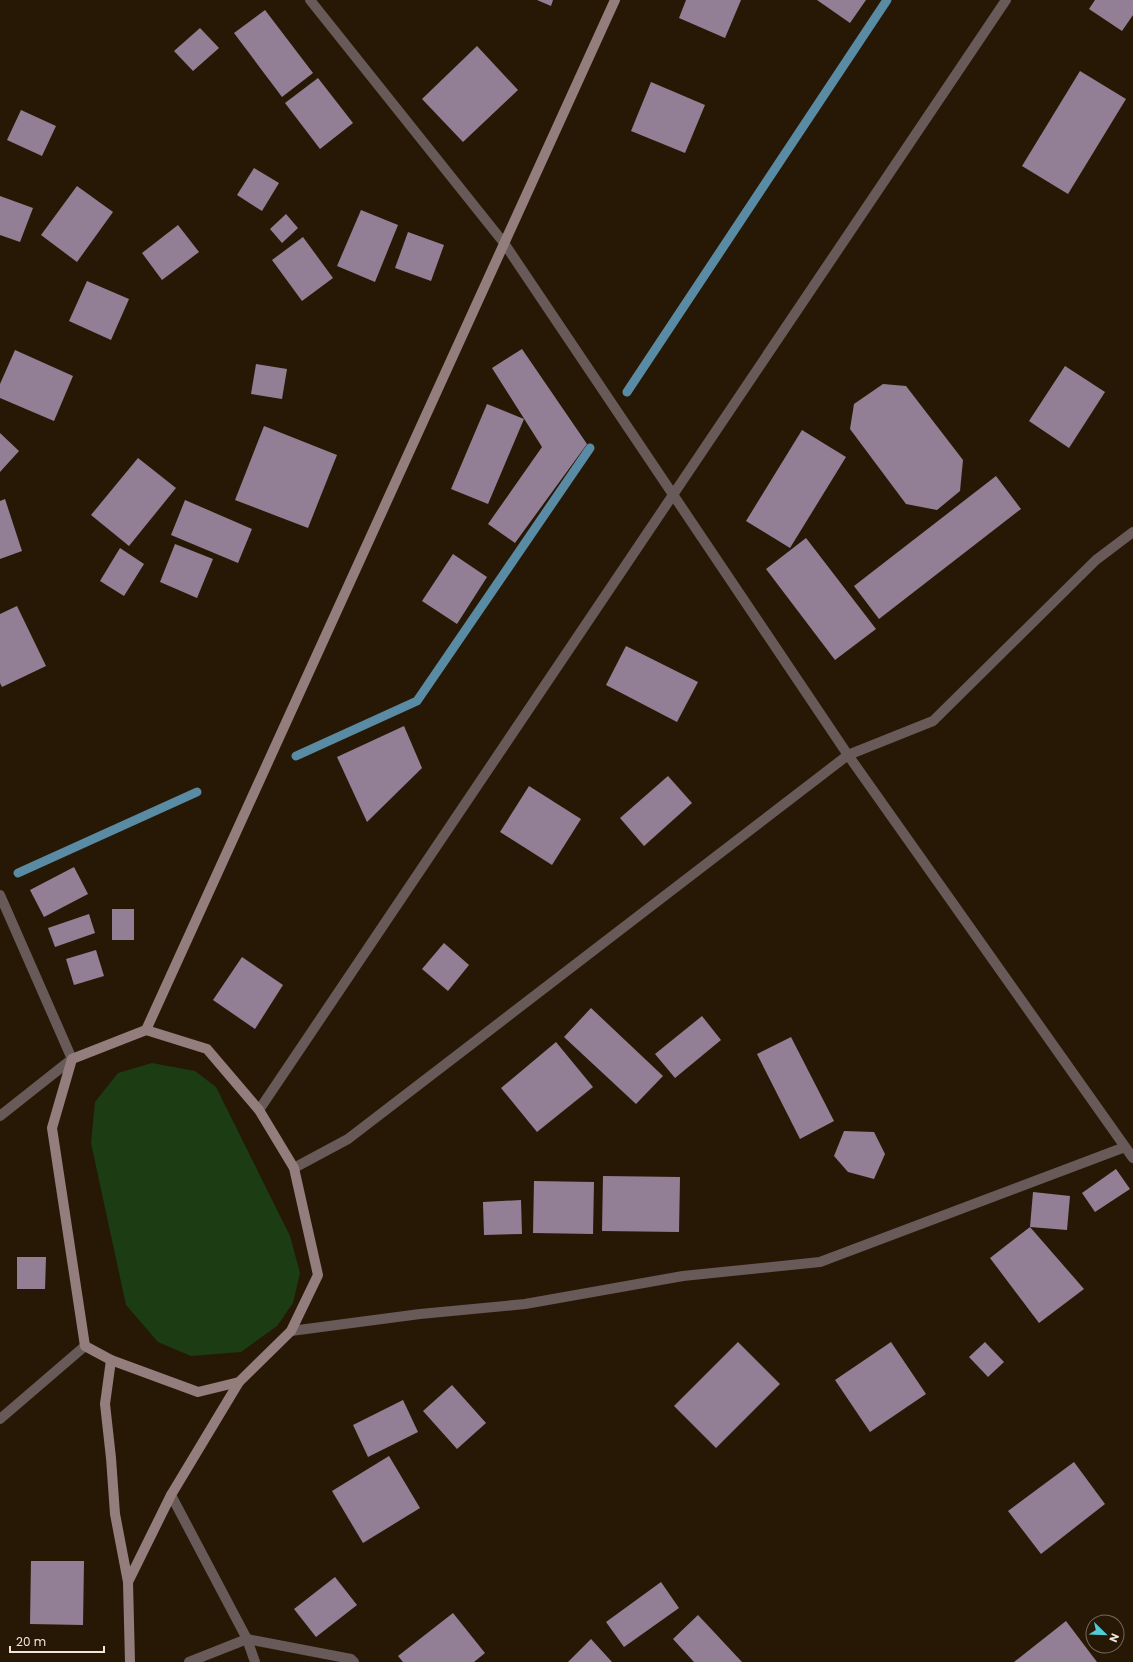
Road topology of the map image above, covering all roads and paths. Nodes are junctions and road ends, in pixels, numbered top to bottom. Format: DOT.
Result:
graph roads {
  1 [pos="310,0"];
  2 [pos="615,0"];
  3 [pos="1006,0"];
  4 [pos="504,242"];
  5 [pos="674,494"];
  6 [pos="1133,532"];
  7 [pos="848,755"];
  8 [pos="0,895"];
  9 [pos="146,1030"];
  10 [pos="72,1059"];
  11 [pos="259,1110"];
  12 [pos="0,1116"];
  13 [pos="1125,1147"];
  14 [pos="1133,1158"];
  15 [pos="294,1168"];
  16 [pos="291,1331"];
  17 [pos="85,1346"];
  18 [pos="111,1360"];
  19 [pos="239,1382"];
  20 [pos="0,1419"];
  21 [pos="171,1495"];
  22 [pos="128,1582"];
  23 [pos="247,1640"];
  24 [pos="130,1662"];
  25 [pos="188,1662"];
  26 [pos="255,1662"];
  27 [pos="354,1662"];
  1 -- 4 [label="street"];
  2 -- 4 [label="street"];
  3 -- 5 [label="street"];
  4 -- 5 [label="street"];
  4 -- 9 [label="street"];
  5 -- 7 [label="street"];
  5 -- 11 [label="street"];
  6 -- 7 [label="street"];
  7 -- 13 [label="street"];
  7 -- 15 [label="street"];
  8 -- 10 [label="street"];
  9 -- 10 [label="street"];
  9 -- 11 [label="street"];
  10 -- 12 [label="street"];
  10 -- 17 [label="street"];
  11 -- 15 [label="street"];
  13 -- 14 [label="street"];
  13 -- 16 [label="street"];
  15 -- 16 [label="street"];
  16 -- 19 [label="street"];
  17 -- 18 [label="street"];
  17 -- 20 [label="street"];
  18 -- 19 [label="street"];
  18 -- 22 [label="street"];
  19 -- 21 [label="street"];
  21 -- 22 [label="street"];
  21 -- 23 [label="street"];
  22 -- 24 [label="street"];
  23 -- 25 [label="street"];
  23 -- 26 [label="street"];
  23 -- 27 [label="street"];
}
